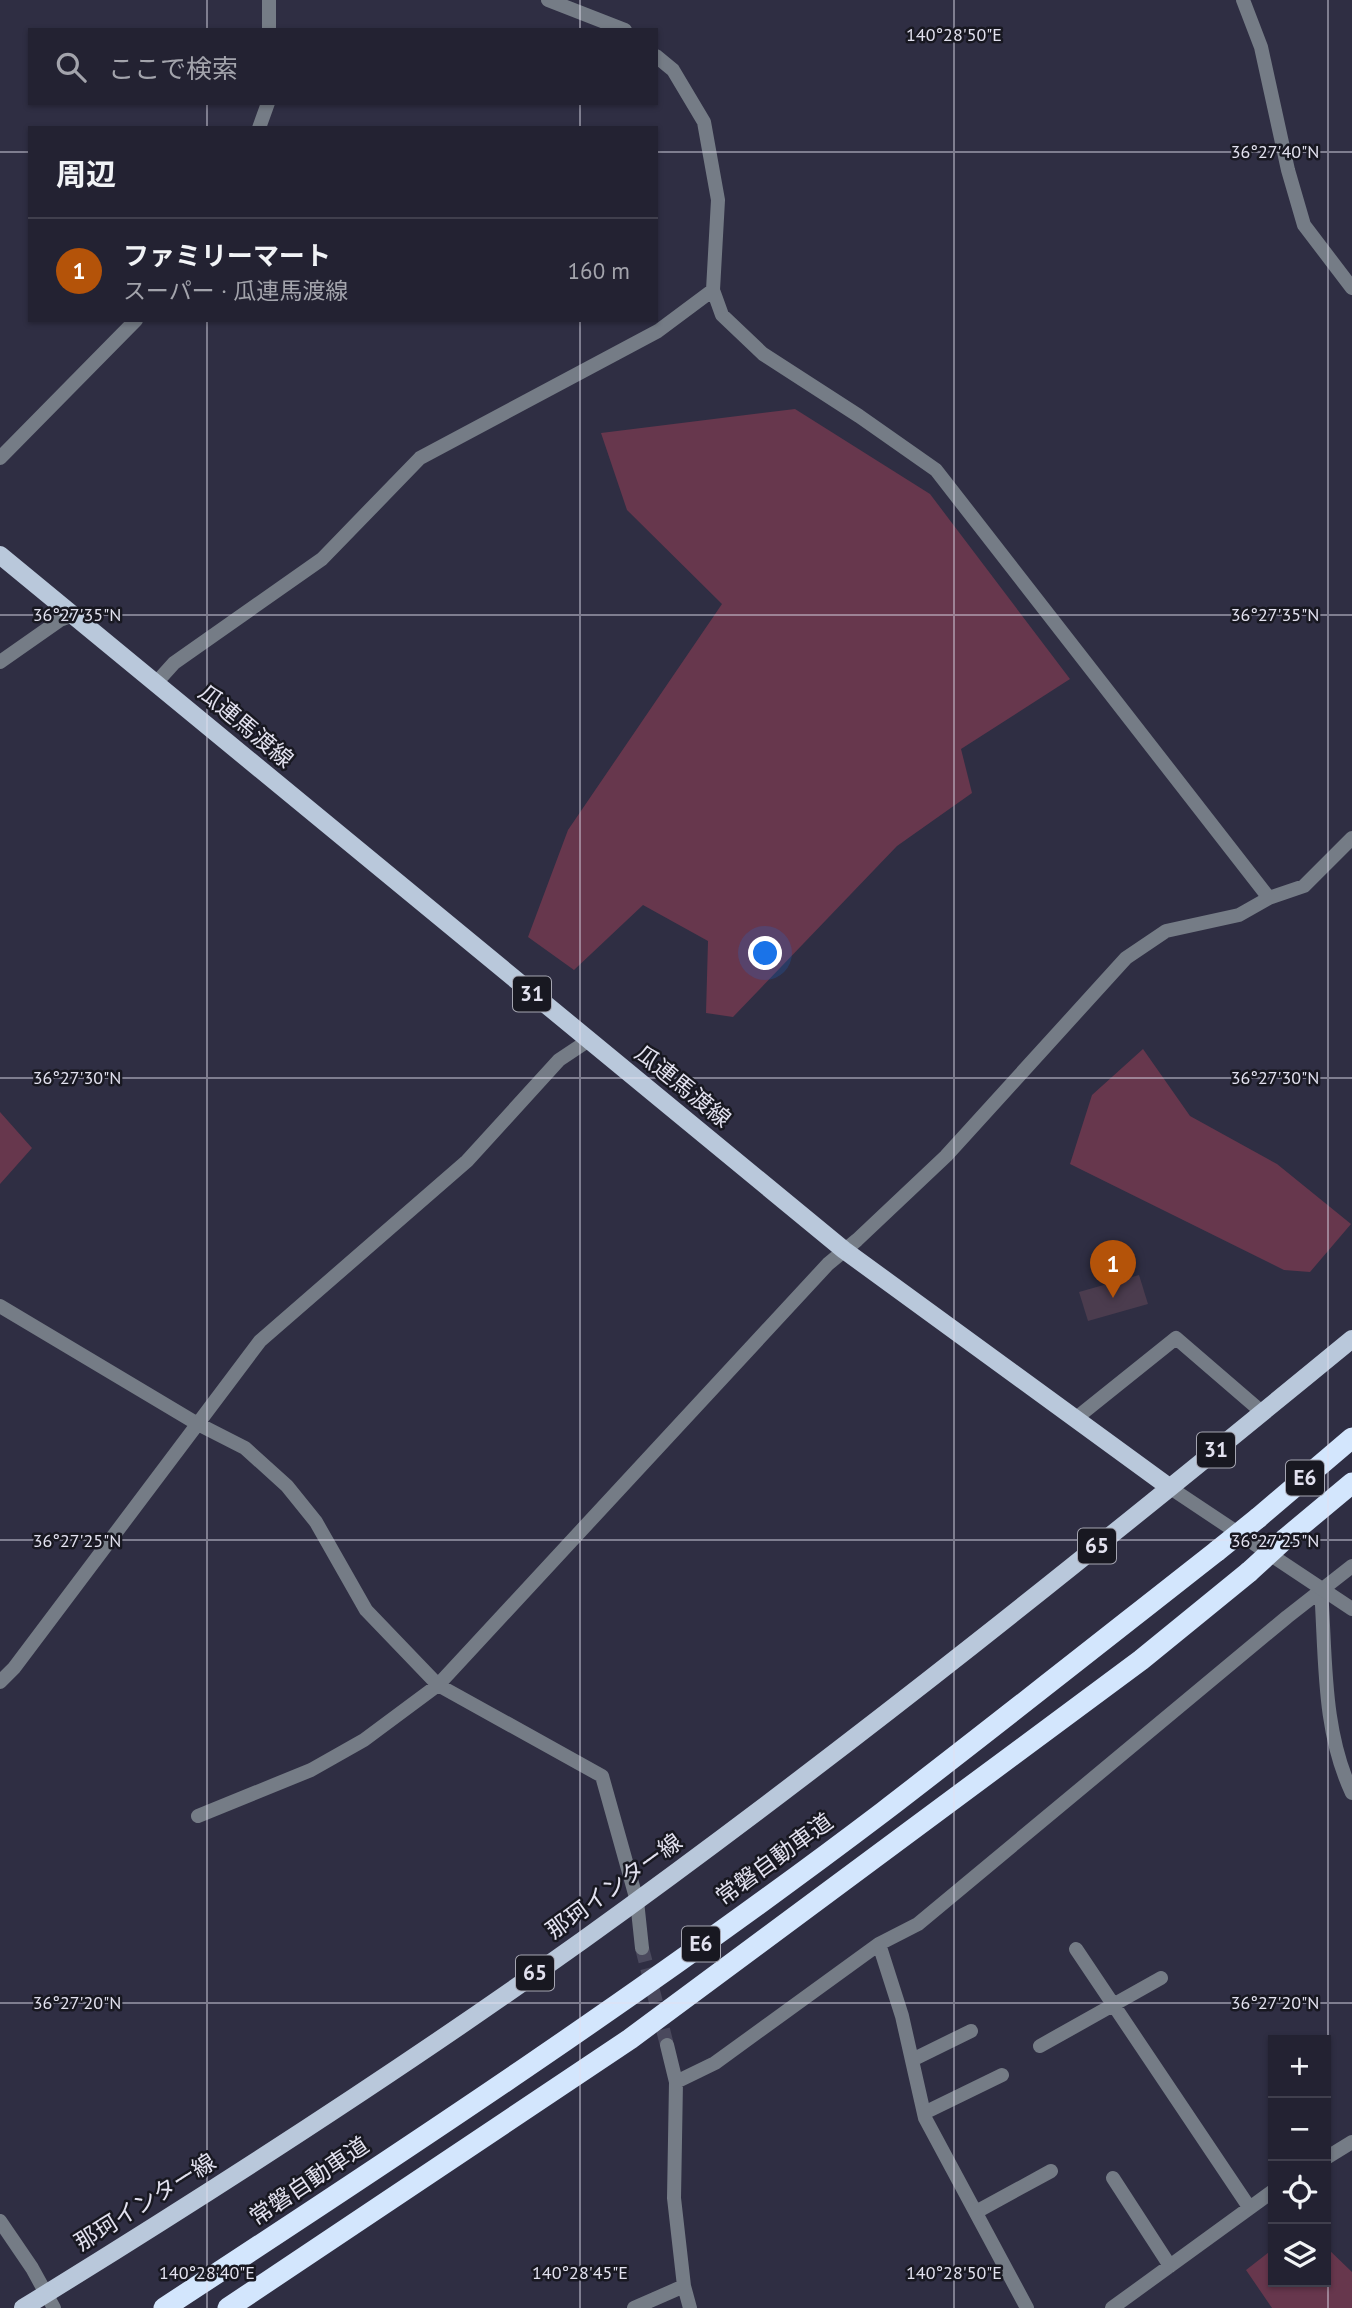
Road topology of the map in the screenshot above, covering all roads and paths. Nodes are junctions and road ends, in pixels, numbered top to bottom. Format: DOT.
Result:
graph roads {
  1 [pos="269,0"];
  2 [pos="548,0"];
  3 [pos="1243,0"];
  4 [pos="269,28"];
  5 [pos="620,28"];
  6 [pos="658,58"];
  7 [pos="267,105"];
  8 [pos="260,126"];
  9 [pos="1352,288"];
  10 [pos="713,290"];
  11 [pos="134,322"];
  12 [pos="0,458"];
  13 [pos="0,555"];
  14 [pos="73,615"];
  15 [pos="0,662"];
  16 [pos="156,683"];
  17 [pos="1352,838"];
  18 [pos="1269,898"];
  19 [pos="589,1040"];
  20 [pos="844,1250"];
  21 [pos="0,1306"];
  22 [pos="1352,1339"];
  23 [pos="1263,1413"];
  24 [pos="1075,1419"];
  25 [pos="196,1423"];
  26 [pos="1352,1438"];
  27 [pos="1352,1483"];
  28 [pos="1169,1487"];
  29 [pos="1352,1566"];
  30 [pos="1321,1589"];
  31 [pos="1352,1609"];
  32 [pos="0,1682"];
  33 [pos="438,1685"];
  34 [pos="1352,1793"];
  35 [pos="198,1816"];
  36 [pos="636,1901"];
  37 [pos="879,1944"];
  38 [pos="642,1948"];
  39 [pos="1076,1949"];
  40 [pos="1161,1978"];
  41 [pos="1114,2005"];
  42 [pos="971,2031"];
  43 [pos="667,2045"];
  44 [pos="1040,2046"];
  45 [pos="912,2060"];
  46 [pos="1002,2075"];
  47 [pos="676,2082"];
  48 [pos="924,2113"];
  49 [pos="1352,2142"];
  50 [pos="1331,2155"];
  51 [pos="1051,2171"];
  52 [pos="1113,2178"];
  53 [pos="1268,2194"];
  54 [pos="1249,2207"];
  55 [pos="976,2212"];
  56 [pos="0,2221"];
  57 [pos="1170,2266"];
  58 [pos="684,2286"];
  59 [pos="50,2301"];
  60 [pos="23,2308"];
  61 [pos="163,2308"];
  62 [pos="228,2308"];
  63 [pos="634,2308"];
  64 [pos="690,2308"];
  65 [pos="1027,2308"];
  66 [pos="1112,2308"];
  1 -- 4 [label="street"];
  2 -- 5 [label="street"];
  3 -- 9 [label="street"];
  6 -- 10 [label="street"];
  7 -- 8 [label="street"];
  10 -- 16 [label="street"];
  10 -- 18 [label="street"];
  11 -- 12 [label="street"];
  13 -- 14 [label="main road, 瓜連馬渡線 / 31"];
  14 -- 15 [label="street"];
  14 -- 16 [label="main road, 瓜連馬渡線 / 31"];
  16 -- 19 [label="main road, 瓜連馬渡線 / 31"];
  17 -- 18 [label="street"];
  18 -- 20 [label="street"];
  19 -- 20 [label="main road, 瓜連馬渡線 / 31"];
  19 -- 25 [label="street"];
  20 -- 24 [label="main road, 瓜連馬渡線 / 31"];
  20 -- 33 [label="street"];
  21 -- 25 [label="street"];
  22 -- 23 [label="main road, 31"];
  23 -- 24 [label="street"];
  23 -- 28 [label="main road, 31"];
  24 -- 28 [label="main road, 瓜連馬渡線 / 31"];
  25 -- 32 [label="street"];
  25 -- 33 [label="street"];
  26 -- 61 [label="highway, 常磐自動車道 / E6, bridge"];
  27 -- 62 [label="highway, E6, bridge"];
  28 -- 30 [label="street"];
  28 -- 36 [label="main road, 那珂インター線 / 65"];
  29 -- 30 [label="street"];
  30 -- 31 [label="street"];
  30 -- 34 [label="street"];
  30 -- 37 [label="street"];
  33 -- 35 [label="street"];
  33 -- 36 [label="street"];
  36 -- 38 [label="street"];
  36 -- 59 [label="main road, 那珂インター線 / 65"];
  37 -- 45 [label="street"];
  37 -- 47 [label="street"];
  39 -- 41 [label="street"];
  40 -- 41 [label="street"];
  41 -- 44 [label="street"];
  41 -- 54 [label="street"];
  42 -- 45 [label="street"];
  43 -- 47 [label="street"];
  45 -- 48 [label="street"];
  46 -- 48 [label="street"];
  47 -- 58 [label="street"];
  48 -- 55 [label="street"];
  49 -- 50 [label="street"];
  51 -- 55 [label="street"];
  52 -- 57 [label="street"];
  53 -- 54 [label="street"];
  54 -- 57 [label="street"];
  55 -- 65 [label="street"];
  56 -- 59 [label="street"];
  57 -- 66 [label="street"];
  58 -- 63 [label="street"];
  58 -- 64 [label="street"];
  59 -- 60 [label="main road, 那珂インター線 / 65"];
}
